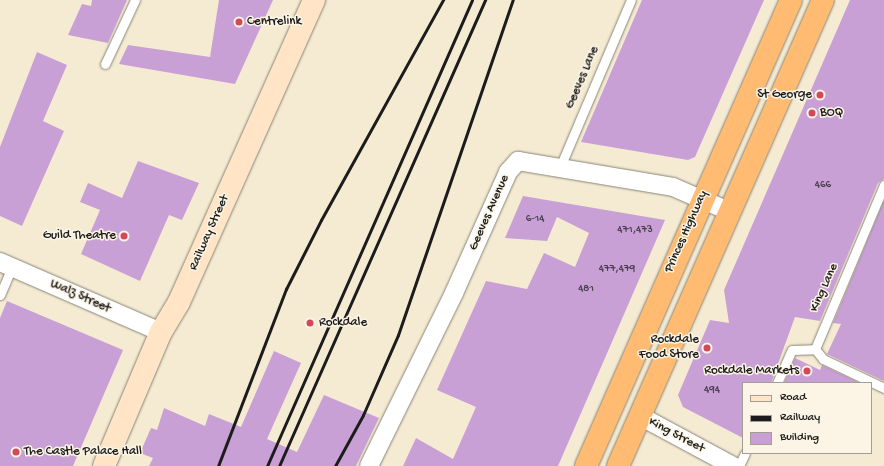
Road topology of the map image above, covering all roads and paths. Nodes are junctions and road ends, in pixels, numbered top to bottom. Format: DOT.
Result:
graph roads {
  1 [pos="135,0"];
  2 [pos="314,0"];
  3 [pos="631,0"];
  4 [pos="791,0"];
  5 [pos="823,0"];
  6 [pos="105,64"];
  7 [pos="560,167"];
  8 [pos="884,185"];
  9 [pos="702,199"];
  10 [pos="730,212"];
  11 [pos="6,264"];
  12 [pos="0,295"];
  13 [pos="161,332"];
  14 [pos="815,349"];
  15 [pos="777,382"];
  16 [pos="871,382"];
  17 [pos="872,382"];
  18 [pos="884,388"];
  19 [pos="640,416"];
  20 [pos="745,454"];
  21 [pos="104,466"];
  22 [pos="370,466"];
  23 [pos="586,466"];
  24 [pos="618,466"];
  25 [pos="733,466"];
  26 [pos="739,466"];
  1 -- 6 [label="lane"];
  2 -- 13 [label="street, Railway Street"];
  3 -- 7 [label="lane, Geeves Lane"];
  4 -- 9 [label="highway, Princes Highway"];
  5 -- 10 [label="highway"];
  7 -- 9 [label="street, Geeves Avenue"];
  7 -- 22 [label="street, Geeves Avenue"];
  8 -- 14 [label="lane, King Lane"];
  9 -- 10 [label="street, Geeves Avenue"];
  9 -- 23 [label="highway, Princes Highway"];
  10 -- 19 [label="highway"];
  11 -- 12 [label="lane"];
  11 -- 13 [label="street, Walz Street"];
  13 -- 21 [label="street, Railway Street"];
  14 -- 15 [label="lane"];
  14 -- 16 [label="lane"];
  17 -- 18 [label="lane"];
  19 -- 24 [label="highway"];
  19 -- 25 [label="street, King Street"];
  20 -- 26 [label="lane"];
}
